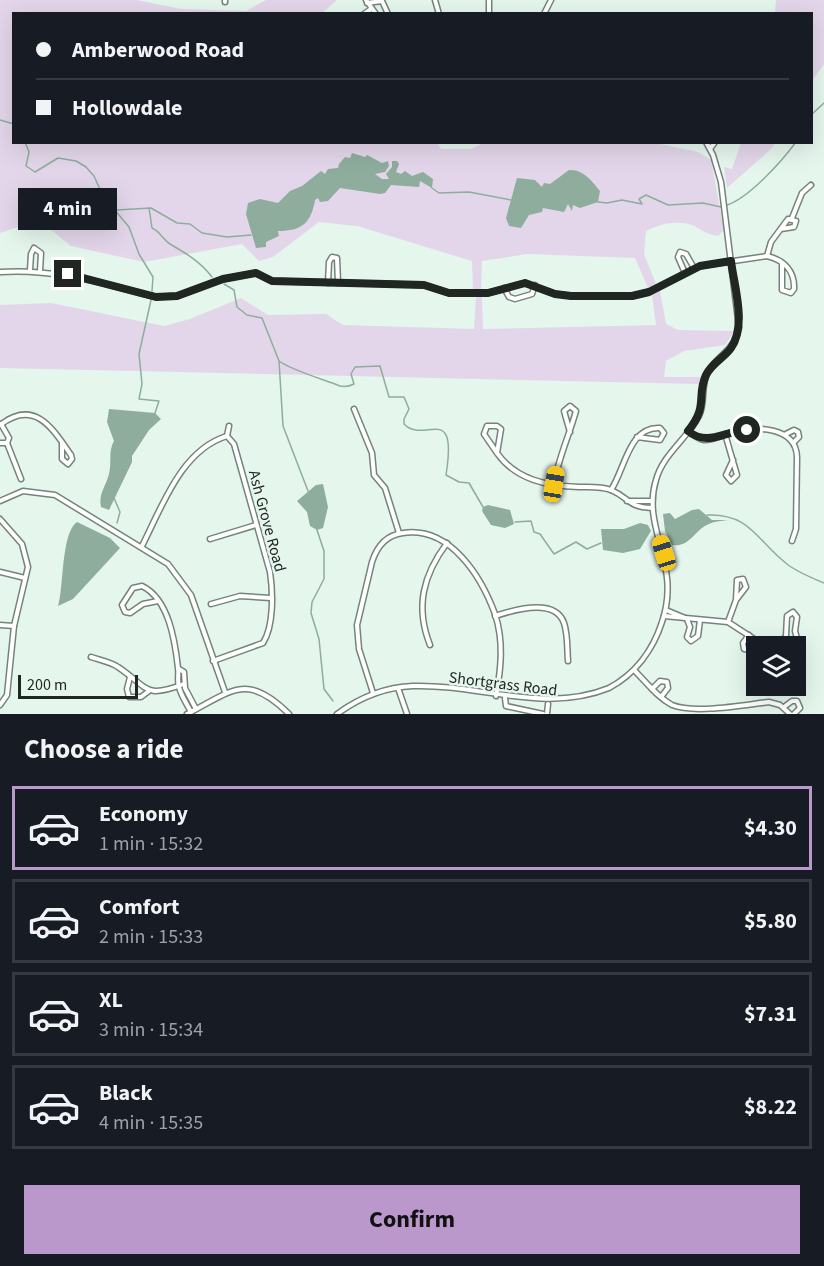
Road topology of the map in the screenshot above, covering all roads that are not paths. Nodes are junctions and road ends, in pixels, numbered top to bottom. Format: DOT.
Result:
graph roads {
  1 [pos="367,1"];
  2 [pos="371,9"];
  3 [pos="367,12"];
  4 [pos="374,12"];
  5 [pos="387,12"];
  6 [pos="707,144"];
  7 [pos="714,144"];
  8 [pos="710,149"];
  9 [pos="811,185"];
  10 [pos="792,218"];
  11 [pos="781,230"];
  12 [pos="767,256"];
  13 [pos="731,261"];
  14 [pos="782,263"];
  15 [pos="694,268"];
  16 [pos="30,270"];
  17 [pos="40,270"];
  18 [pos="0,272"];
  19 [pos="685,273"];
  20 [pos="328,283"];
  21 [pos="338,283"];
  22 [pos="535,285"];
  23 [pos="504,288"];
  24 [pos="354,409"];
  25 [pos="1,425"];
  26 [pos="229,426"];
  27 [pos="688,431"];
  28 [pos="570,432"];
  29 [pos="725,434"];
  30 [pos="227,436"];
  31 [pos="637,437"];
  32 [pos="62,442"];
  33 [pos="0,443"];
  34 [pos="7,443"];
  35 [pos="497,453"];
  36 [pos="733,460"];
  37 [pos="21,479"];
  38 [pos="554,484"];
  39 [pos="611,490"];
  40 [pos="0,501"];
  41 [pos="626,501"];
  42 [pos="652,501"];
  43 [pos="652,508"];
  44 [pos="0,519"];
  45 [pos="256,525"];
  46 [pos="399,533"];
  47 [pos="210,539"];
  48 [pos="792,541"];
  49 [pos="447,543"];
  50 [pos="142,546"];
  51 [pos="0,572"];
  52 [pos="25,578"];
  53 [pos="271,598"];
  54 [pos="736,600"];
  55 [pos="158,602"];
  56 [pos="211,604"];
  57 [pos="666,610"];
  58 [pos="495,616"];
  59 [pos="664,616"];
  60 [pos="686,618"];
  61 [pos="700,620"];
  62 [pos="728,622"];
  63 [pos="0,625"];
  64 [pos="14,626"];
  65 [pos="749,635"];
  66 [pos="786,636"];
  67 [pos="796,636"];
  68 [pos="430,645"];
  69 [pos="92,657"];
  70 [pos="568,661"];
  71 [pos="213,662"];
  72 [pos="178,669"];
  73 [pos="634,670"];
  74 [pos="8,677"];
  75 [pos="130,677"];
  76 [pos="1,678"];
  77 [pos="184,684"];
  78 [pos="179,687"];
  79 [pos="398,688"];
  80 [pos="652,689"];
  81 [pos="150,691"];
  82 [pos="188,693"];
  83 [pos="225,693"];
  84 [pos="373,693"];
  85 [pos="182,696"];
  86 [pos="496,696"];
  87 [pos="505,698"];
  88 [pos="661,698"];
  89 [pos="548,704"];
  90 [pos="0,705"];
  91 [pos="736,706"];
  92 [pos="784,707"];
  93 [pos="196,709"];
  94 [pos="189,713"];
  95 [pos="686,713"];
  96 [pos="289,714"];
  97 [pos="337,714"];
  98 [pos="407,714"];
  99 [pos="545,714"];
  100 [pos="737,714"];
  101 [pos="791,714"];
  1 -- 2 [label="street"];
  1 -- 5 [label="street"];
  2 -- 3 [label="street"];
  2 -- 4 [label="street"];
  6 -- 8 [label="street, Shortgrass Road"];
  7 -- 8 [label="street"];
  8 -- 13 [label="street, Shortgrass Road"];
  9 -- 10 [label="street"];
  10 -- 11 [label="street"];
  10 -- 11 [label="street"];
  11 -- 12 [label="street"];
  12 -- 13 [label="street"];
  12 -- 14 [label="street"];
  13 -- 15 [label="street"];
  13 -- 27 [label="street, Shortgrass Road"];
  14 -- 14 [label="street"];
  15 -- 19 [label="street"];
  15 -- 19 [label="street"];
  16 -- 17 [label="street"];
  16 -- 17 [label="street"];
  16 -- 18 [label="street"];
  17 -- 20 [label="street"];
  19 -- 22 [label="street"];
  20 -- 21 [label="street"];
  20 -- 21 [label="street"];
  21 -- 23 [label="street"];
  22 -- 23 [label="street"];
  22 -- 23 [label="street"];
  24 -- 46 [label="street"];
  25 -- 32 [label="street"];
  25 -- 34 [label="street"];
  26 -- 30 [label="street"];
  27 -- 29 [label="street"];
  27 -- 42 [label="street, Shortgrass Road"];
  28 -- 28 [label="street"];
  28 -- 38 [label="street"];
  29 -- 36 [label="street"];
  29 -- 48 [label="street"];
  30 -- 45 [label="street, Ash Grove Road"];
  30 -- 50 [label="street"];
  31 -- 31 [label="street"];
  31 -- 39 [label="street"];
  32 -- 32 [label="street"];
  33 -- 34 [label="street"];
  34 -- 37 [label="street"];
  35 -- 35 [label="street"];
  35 -- 38 [label="street"];
  36 -- 36 [label="street"];
  38 -- 39 [label="street"];
  39 -- 41 [label="street"];
  40 -- 50 [label="street"];
  41 -- 42 [label="street"];
  41 -- 43 [label="street"];
  42 -- 43 [label="street, Shortgrass Road"];
  43 -- 57 [label="street, Shortgrass Road"];
  44 -- 52 [label="street"];
  45 -- 47 [label="street"];
  45 -- 53 [label="street, Ash Grove Road"];
  46 -- 49 [label="street"];
  46 -- 84 [label="street"];
  49 -- 58 [label="street"];
  49 -- 68 [label="street"];
  50 -- 71 [label="street"];
  51 -- 52 [label="street"];
  52 -- 64 [label="street"];
  53 -- 56 [label="street"];
  53 -- 71 [label="street, Ash Grove Road"];
  54 -- 54 [label="street"];
  54 -- 62 [label="street"];
  55 -- 55 [label="street"];
  55 -- 72 [label="street"];
  57 -- 59 [label="street, Shortgrass Road"];
  57 -- 60 [label="street"];
  58 -- 70 [label="street"];
  58 -- 86 [label="street"];
  59 -- 60 [label="street"];
  59 -- 73 [label="street, Shortgrass Road"];
  60 -- 61 [label="street"];
  60 -- 61 [label="street"];
  61 -- 62 [label="street"];
  62 -- 65 [label="street"];
  63 -- 64 [label="street"];
  64 -- 74 [label="street"];
  66 -- 67 [label="street"];
  69 -- 75 [label="street"];
  71 -- 83 [label="street"];
  72 -- 77 [label="street"];
  72 -- 78 [label="street"];
  73 -- 80 [label="street"];
  73 -- 89 [label="street, Shortgrass Road"];
  74 -- 76 [label="street"];
  74 -- 90 [label="street"];
  75 -- 81 [label="street"];
  75 -- 81 [label="street"];
  77 -- 78 [label="street"];
  77 -- 82 [label="street"];
  78 -- 81 [label="street"];
  78 -- 85 [label="street"];
  79 -- 84 [label="street, Shortgrass Road"];
  79 -- 86 [label="street, Shortgrass Road"];
  79 -- 98 [label="street"];
  80 -- 88 [label="street"];
  80 -- 88 [label="street"];
  82 -- 85 [label="street"];
  82 -- 93 [label="street"];
  83 -- 93 [label="street"];
  83 -- 96 [label="street"];
  84 -- 97 [label="street, Shortgrass Road"];
  85 -- 94 [label="street"];
  86 -- 87 [label="street, Shortgrass Road"];
  87 -- 89 [label="street, Shortgrass Road"];
  87 -- 99 [label="street"];
  88 -- 95 [label="street"];
  89 -- 99 [label="street"];
  91 -- 92 [label="street"];
  91 -- 95 [label="street"];
  91 -- 100 [label="street"];
  92 -- 101 [label="street"];
  92 -- 101 [label="street"];
  93 -- 94 [label="street"];
}
